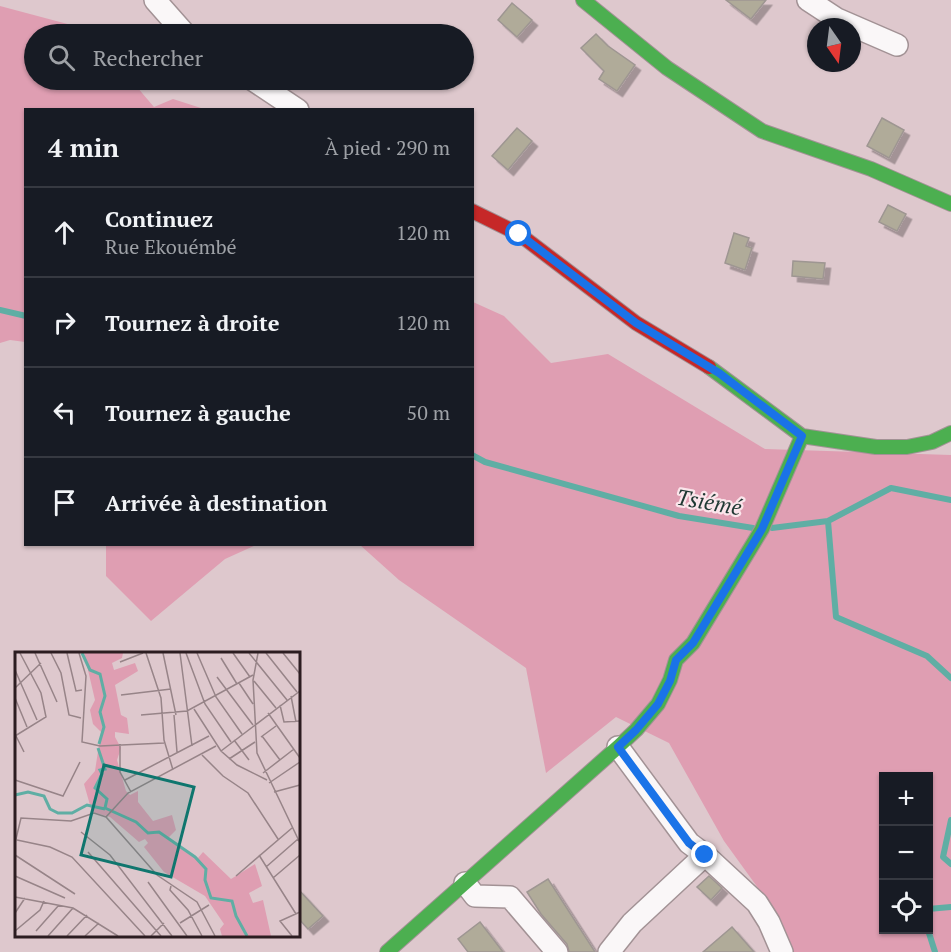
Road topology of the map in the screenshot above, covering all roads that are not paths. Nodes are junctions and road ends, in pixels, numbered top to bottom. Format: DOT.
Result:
graph roads {
  1 [pos="156,0"];
  2 [pos="583,0"];
  3 [pos="808,0"];
  4 [pos="176,24"];
  5 [pos="897,45"];
  6 [pos="268,90"];
  7 [pos="295,108"];
  8 [pos="951,204"];
  9 [pos="474,212"];
  10 [pos="951,433"];
  11 [pos="802,436"];
  12 [pos="618,747"];
  13 [pos="705,855"];
  14 [pos="465,883"];
  15 [pos="387,952"];
  16 [pos="557,952"];
  17 [pos="609,952"];
  18 [pos="782,952"];
  1 -- 4 [label="street"];
  2 -- 8 [label="street"];
  3 -- 5 [label="street"];
  6 -- 7 [label="street"];
  9 -- 11 [label="street"];
  10 -- 11 [label="street"];
  11 -- 12 [label="street"];
  12 -- 13 [label="street"];
  12 -- 14 [label="street"];
  13 -- 17 [label="street"];
  13 -- 18 [label="street"];
  14 -- 15 [label="street"];
  14 -- 16 [label="street"];
}
